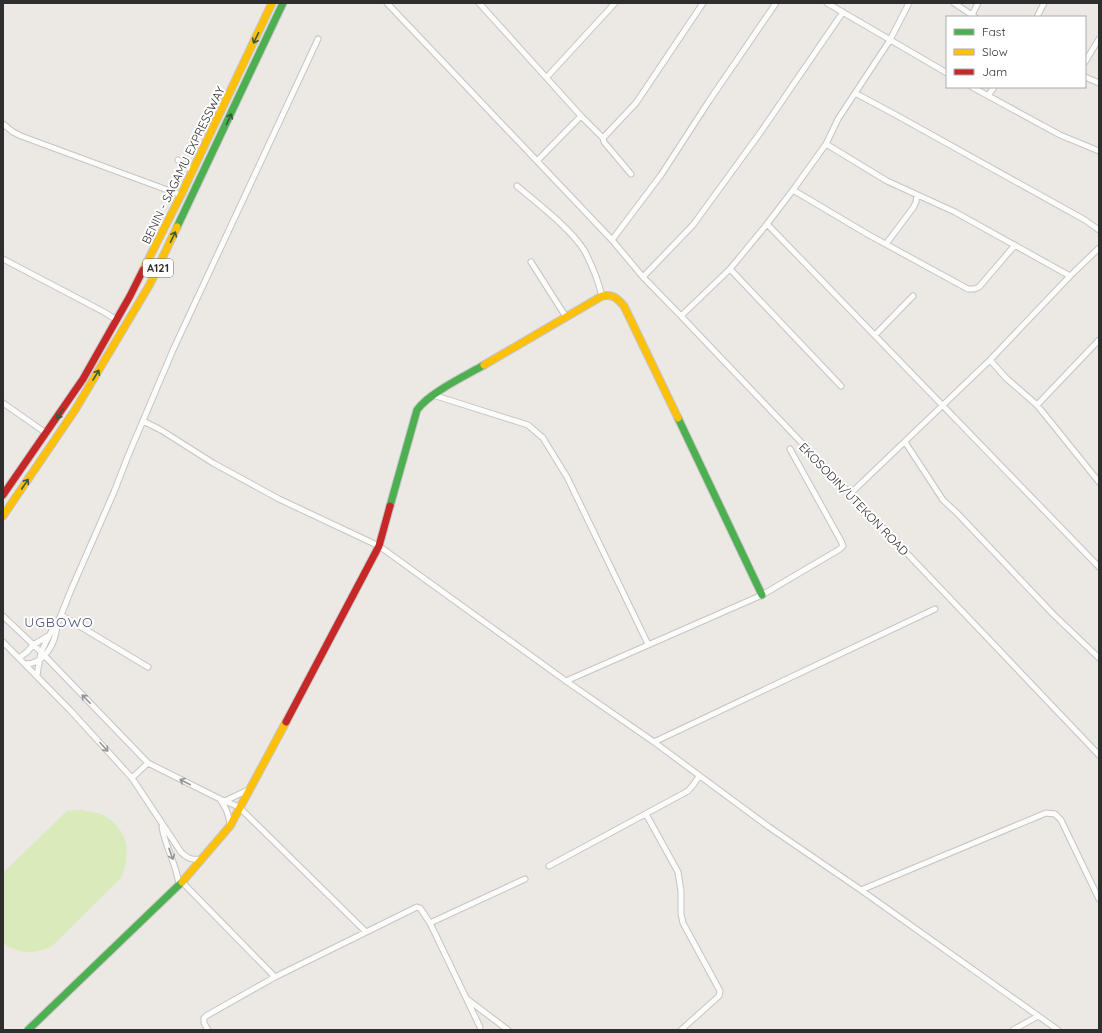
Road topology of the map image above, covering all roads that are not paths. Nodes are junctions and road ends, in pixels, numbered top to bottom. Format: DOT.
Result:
graph roads {
  1 [pos="272,3"];
  2 [pos="283,3"];
  3 [pos="387,3"];
  4 [pos="479,3"];
  5 [pos="615,3"];
  6 [pos="703,3"];
  7 [pos="776,3"];
  8 [pos="827,3"];
  9 [pos="909,3"];
  10 [pos="954,3"];
  11 [pos="978,3"];
  12 [pos="1044,3"];
  13 [pos="843,12"];
  14 [pos="974,16"];
  15 [pos="1038,16"];
  16 [pos="318,38"];
  17 [pos="1099,39"];
  18 [pos="890,40"];
  19 [pos="1086,60"];
  20 [pos="946,72"];
  21 [pos="547,77"];
  22 [pos="1086,77"];
  23 [pos="1099,83"];
  24 [pos="974,88"];
  25 [pos="993,88"];
  26 [pos="855,93"];
  27 [pos="988,96"];
  28 [pos="581,116"];
  29 [pos="3,124"];
  30 [pos="603,138"];
  31 [pos="826,144"];
  32 [pos="1099,151"];
  33 [pos="178,160"];
  34 [pos="538,161"];
  35 [pos="192,171"];
  36 [pos="631,174"];
  37 [pos="517,186"];
  38 [pos="793,190"];
  39 [pos="181,195"];
  40 [pos="917,195"];
  41 [pos="767,224"];
  42 [pos="1099,230"];
  43 [pos="612,240"];
  44 [pos="886,244"];
  45 [pos="1015,245"];
  46 [pos="1098,251"];
  47 [pos="3,259"];
  48 [pos="530,262"];
  49 [pos="730,269"];
  50 [pos="1070,276"];
  51 [pos="643,277"];
  52 [pos="130,296"];
  53 [pos="602,296"];
  54 [pos="913,296"];
  55 [pos="140,300"];
  56 [pos="681,316"];
  57 [pos="566,317"];
  58 [pos="116,320"];
  59 [pos="875,335"];
  60 [pos="1099,342"];
  61 [pos="990,360"];
  62 [pos="841,386"];
  63 [pos="433,395"];
  64 [pos="3,403"];
  65 [pos="943,405"];
  66 [pos="1037,405"];
  67 [pos="143,421"];
  68 [pos="47,433"];
  69 [pos="905,442"];
  70 [pos="790,449"];
  71 [pos="1099,482"];
  72 [pos="850,494"];
  73 [pos="3,495"];
  74 [pos="3,516"];
  75 [pos="379,546"];
  76 [pos="1099,567"];
  77 [pos="762,595"];
  78 [pos="935,609"];
  79 [pos="62,615"];
  80 [pos="3,616"];
  81 [pos="57,624"];
  82 [pos="48,636"];
  83 [pos="3,642"];
  84 [pos="648,644"];
  85 [pos="33,645"];
  86 [pos="53,645"];
  87 [pos="42,654"];
  88 [pos="20,657"];
  89 [pos="1099,658"];
  90 [pos="40,660"];
  91 [pos="48,661"];
  92 [pos="26,664"];
  93 [pos="148,666"];
  94 [pos="37,675"];
  95 [pos="566,681"];
  96 [pos="654,742"];
  97 [pos="1099,755"];
  98 [pos="148,763"];
  99 [pos="699,776"];
  100 [pos="132,778"];
  101 [pos="250,789"];
  102 [pos="222,800"];
  103 [pos="239,807"];
  104 [pos="646,814"];
  105 [pos="162,824"];
  106 [pos="230,826"];
  107 [pos="201,859"];
  108 [pos="549,866"];
  109 [pos="525,879"];
  110 [pos="181,883"];
  111 [pos="861,890"];
  112 [pos="1099,899"];
  113 [pos="430,923"];
  114 [pos="365,932"];
  115 [pos="275,977"];
  116 [pos="466,998"];
  117 [pos="1038,1016"];
  118 [pos="480,1027"];
  119 [pos="28,1030"];
  120 [pos="208,1030"];
  121 [pos="508,1030"];
  122 [pos="681,1030"];
  123 [pos="1013,1030"];
  124 [pos="1058,1030"];
  1 -- 35 [label="main road, BENIN - SAGAMU EXPRESSWAY / A121, one-way"];
  55 -- 2 [label="main road, A121, one-way"];
  3 -- 34 [label="street, EKOSODIN/UTEKON ROAD"];
  4 -- 21 [label="street"];
  5 -- 21 [label="street"];
  6 -- 30 [label="street"];
  7 -- 43 [label="street"];
  8 -- 13 [label="street"];
  9 -- 18 [label="street"];
  10 -- 14 [label="street"];
  11 -- 14 [label="street"];
  12 -- 15 [label="street"];
  13 -- 18 [label="street"];
  13 -- 51 [label="street"];
  16 -- 67 [label="street"];
  17 -- 19 [label="street"];
  18 -- 20 [label="street"];
  18 -- 26 [label="street"];
  21 -- 28 [label="street"];
  22 -- 23 [label="street"];
  24 -- 27 [label="street"];
  25 -- 27 [label="street"];
  26 -- 31 [label="street"];
  26 -- 42 [label="street"];
  27 -- 32 [label="street"];
  28 -- 30 [label="street"];
  28 -- 34 [label="street"];
  29 -- 39 [label="street"];
  30 -- 36 [label="street"];
  31 -- 38 [label="street"];
  31 -- 40 [label="street"];
  33 -- 35 [label="street"];
  34 -- 43 [label="street, EKOSODIN/UTEKON ROAD"];
  35 -- 39 [label="main road, BENIN - SAGAMU EXPRESSWAY / A121"];
  37 -- 53 [label="street"];
  38 -- 41 [label="street"];
  38 -- 44 [label="street"];
  39 -- 52 [label="main road, BENIN - SAGAMU EXPRESSWAY / A121"];
  40 -- 44 [label="street"];
  40 -- 45 [label="street"];
  41 -- 49 [label="street"];
  41 -- 59 [label="street"];
  43 -- 51 [label="street, EKOSODIN/UTEKON ROAD"];
  44 -- 45 [label="street"];
  45 -- 50 [label="street"];
  46 -- 50 [label="street"];
  47 -- 58 [label="street"];
  48 -- 57 [label="street"];
  49 -- 56 [label="street"];
  49 -- 62 [label="street"];
  50 -- 61 [label="street"];
  51 -- 56 [label="street, EKOSODIN/UTEKON ROAD"];
  52 -- 55 [label="main road"];
  52 -- 58 [label="main road, BENIN - SAGAMU EXPRESSWAY / A121"];
  53 -- 57 [label="main road"];
  53 -- 77 [label="main road"];
  54 -- 59 [label="street"];
  74 -- 55 [label="main road, A121, one-way"];
  56 -- 72 [label="street, EKOSODIN/UTEKON ROAD"];
  57 -- 63 [label="main road"];
  58 -- 68 [label="main road, BENIN - SAGAMU EXPRESSWAY / A121, one-way"];
  59 -- 65 [label="street"];
  60 -- 66 [label="street"];
  61 -- 65 [label="street"];
  61 -- 66 [label="street"];
  63 -- 75 [label="main road"];
  63 -- 84 [label="street"];
  64 -- 68 [label="street"];
  65 -- 69 [label="street"];
  65 -- 76 [label="street"];
  66 -- 71 [label="street"];
  67 -- 75 [label="street"];
  67 -- 79 [label="street"];
  68 -- 73 [label="main road, BENIN - SAGAMU EXPRESSWAY / A121"];
  69 -- 72 [label="street"];
  69 -- 89 [label="street"];
  70 -- 77 [label="street"];
  72 -- 97 [label="street, EKOSODIN/UTEKON ROAD"];
  75 -- 95 [label="street"];
  75 -- 101 [label="main road"];
  77 -- 84 [label="street"];
  78 -- 96 [label="street"];
  79 -- 81 [label="street"];
  79 -- 93 [label="street"];
  80 -- 85 [label="street"];
  81 -- 82 [label="street"];
  81 -- 86 [label="street"];
  82 -- 85 [label="street"];
  82 -- 87 [label="street"];
  83 -- 88 [label="street"];
  84 -- 95 [label="street"];
  85 -- 87 [label="street"];
  85 -- 88 [label="street"];
  86 -- 87 [label="street"];
  86 -- 91 [label="street"];
  87 -- 90 [label="street"];
  87 -- 91 [label="street"];
  88 -- 92 [label="street"];
  90 -- 92 [label="street"];
  90 -- 94 [label="street"];
  98 -- 91 [label="street, one-way"];
  92 -- 94 [label="street"];
  94 -- 100 [label="street, one-way"];
  95 -- 96 [label="street"];
  96 -- 99 [label="street"];
  98 -- 100 [label="street"];
  102 -- 98 [label="street, one-way"];
  99 -- 104 [label="street"];
  99 -- 111 [label="street"];
  100 -- 105 [label="street"];
  101 -- 102 [label="street"];
  101 -- 103 [label="main road"];
  102 -- 103 [label="street"];
  102 -- 106 [label="street"];
  103 -- 106 [label="main road"];
  103 -- 114 [label="street"];
  104 -- 108 [label="street"];
  104 -- 122 [label="street"];
  105 -- 107 [label="street"];
  105 -- 110 [label="street, one-way"];
  106 -- 107 [label="main road"];
  107 -- 110 [label="main road"];
  109 -- 113 [label="street"];
  110 -- 115 [label="street"];
  110 -- 119 [label="main road"];
  111 -- 112 [label="street"];
  111 -- 117 [label="street"];
  113 -- 114 [label="street"];
  113 -- 116 [label="street"];
  114 -- 115 [label="street"];
  115 -- 120 [label="street"];
  116 -- 118 [label="street"];
  116 -- 121 [label="street"];
  117 -- 123 [label="street"];
  117 -- 124 [label="street"];
}
